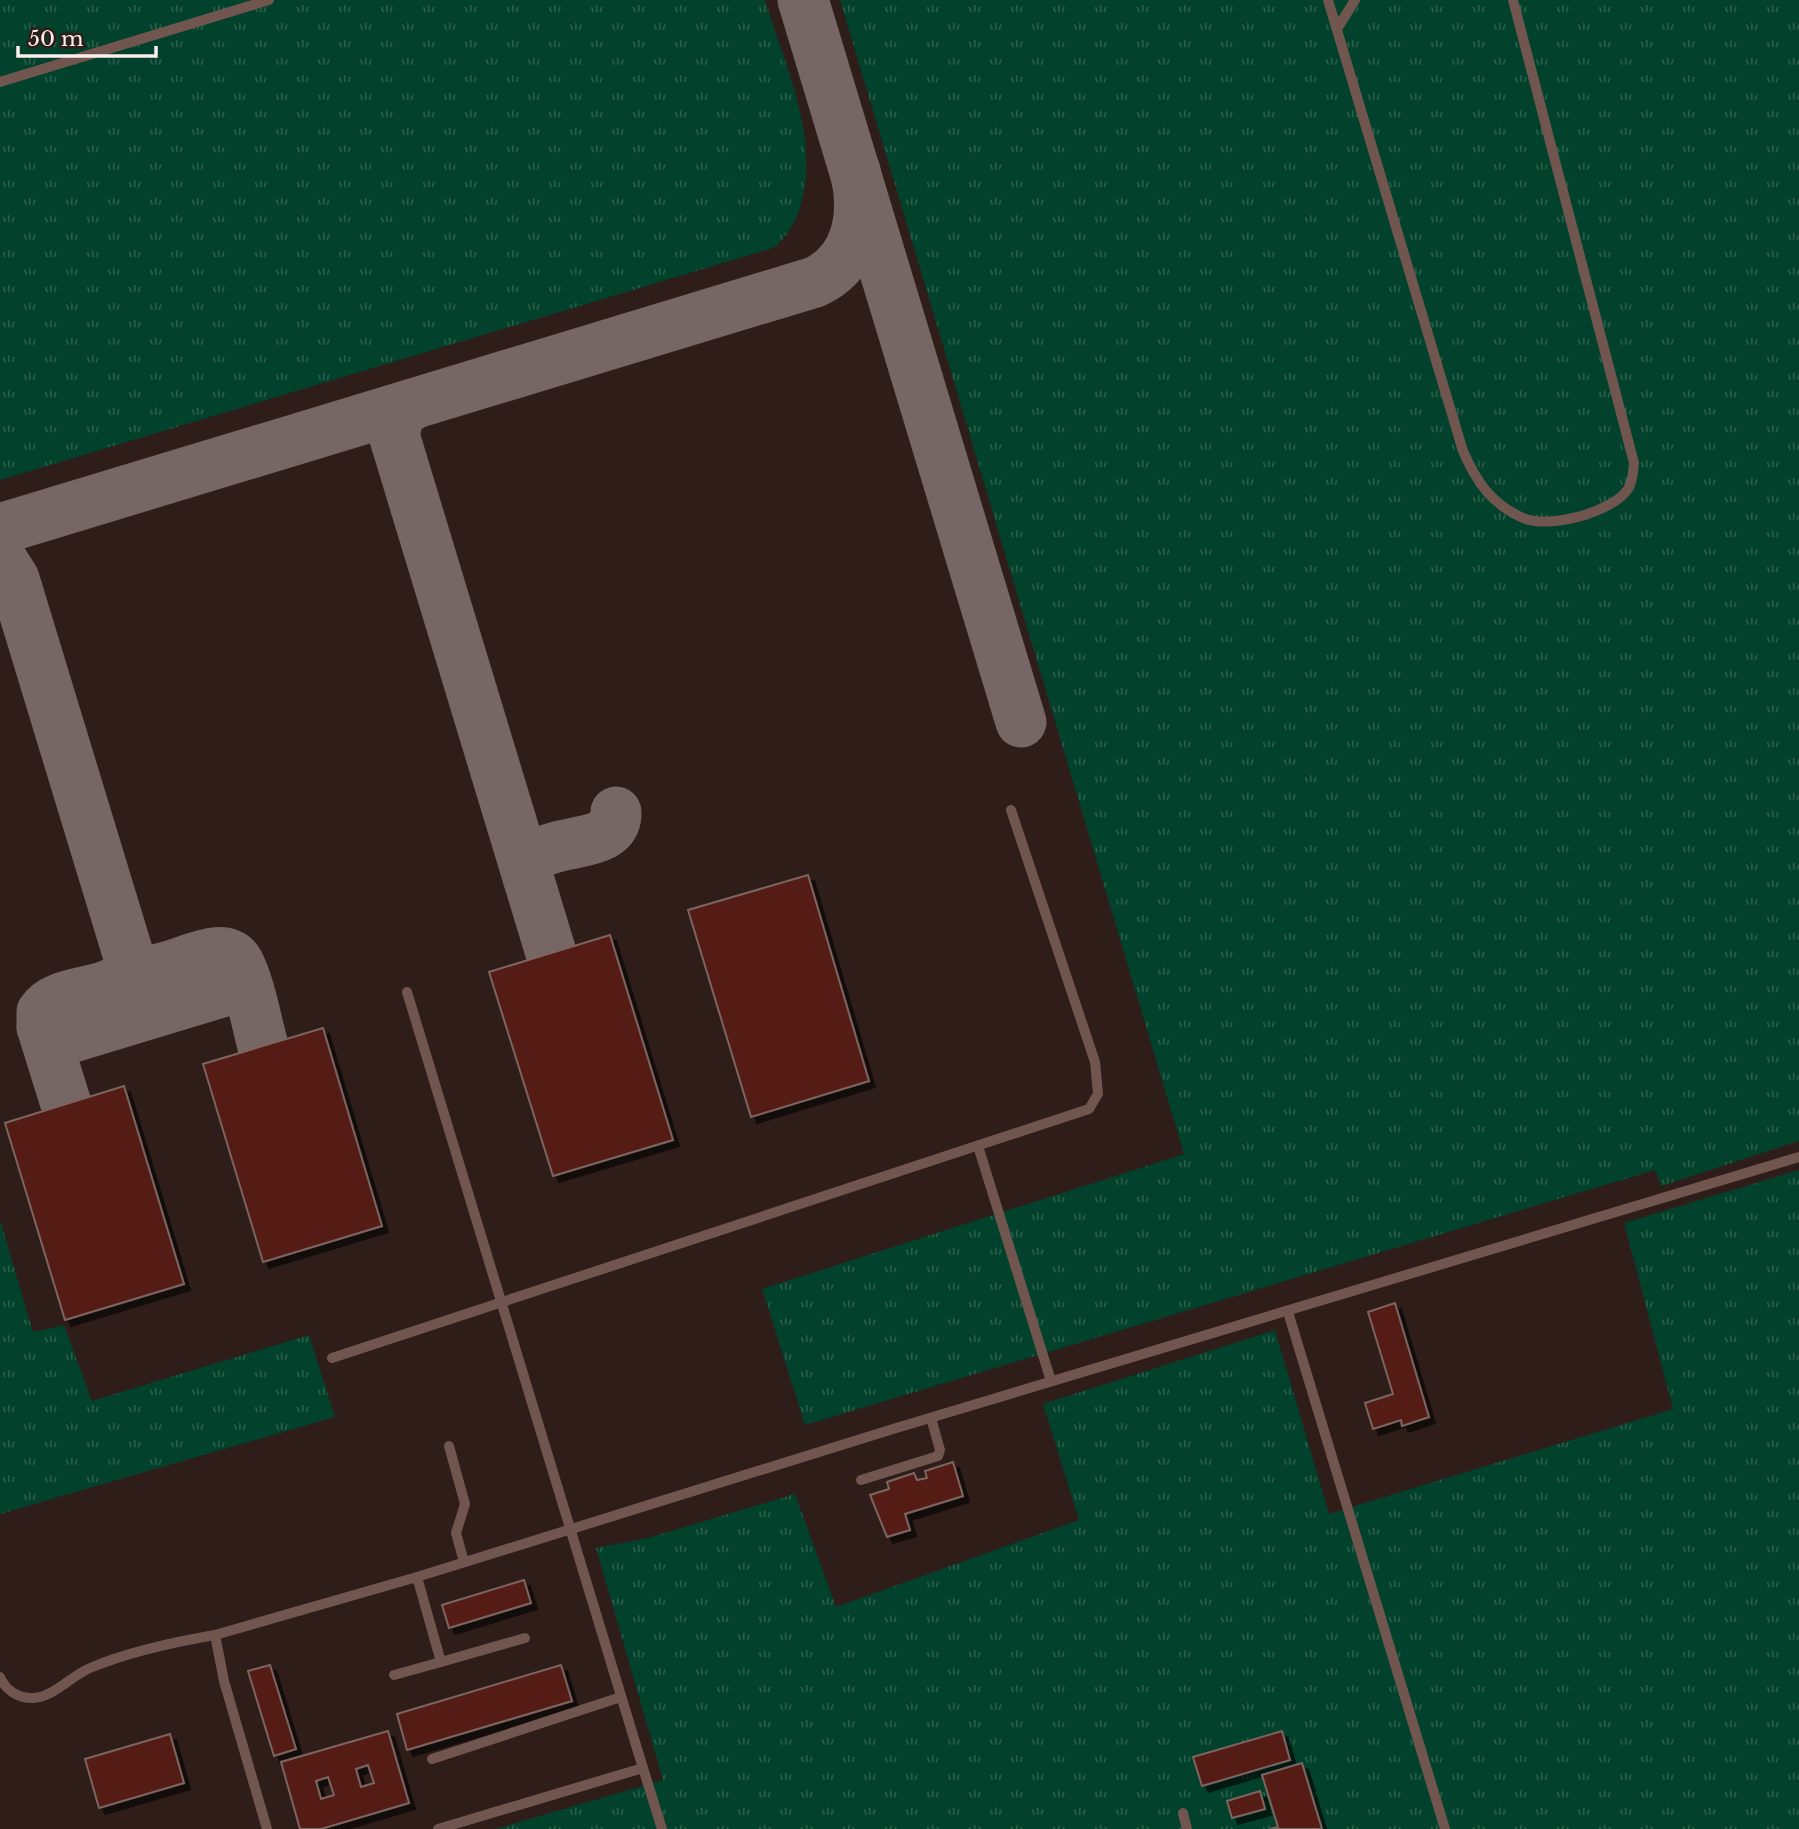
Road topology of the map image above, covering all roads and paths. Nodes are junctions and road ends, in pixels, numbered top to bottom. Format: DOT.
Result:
graph roads {
  1 [pos="269,0"];
  2 [pos="1328,0"];
  3 [pos="1355,0"];
  4 [pos="1514,0"];
  5 [pos="1337,29"];
  6 [pos="0,82"];
  7 [pos="1011,810"];
  8 [pos="407,992"];
  9 [pos="978,1146"];
  10 [pos="1799,1157"];
  11 [pos="502,1301"];
  12 [pos="1289,1312"];
  13 [pos="332,1358"];
  14 [pos="1051,1381"];
  15 [pos="931,1418"];
  16 [pos="449,1446"];
  17 [pos="861,1480"];
  18 [pos="570,1529"];
  19 [pos="464,1562"];
  20 [pos="417,1577"];
  21 [pos="215,1635"];
  22 [pos="525,1638"];
  23 [pos="441,1662"];
  24 [pos="394,1675"];
  25 [pos="0,1677"];
  26 [pos="621,1697"];
  27 [pos="432,1759"];
  28 [pos="643,1768"];
  29 [pos="1182,1814"];
  30 [pos="267,1829"];
  31 [pos="438,1829"];
  32 [pos="662,1829"];
  33 [pos="1187,1829"];
  34 [pos="1445,1829"];
  1 -- 6 [label="lane"];
  2 -- 5 [label="lane"];
  3 -- 5 [label="lane"];
  4 -- 5 [label="lane"];
  7 -- 9 [label="lane"];
  8 -- 11 [label="lane"];
  9 -- 11 [label="lane"];
  9 -- 14 [label="lane"];
  10 -- 12 [label="lane"];
  11 -- 13 [label="lane"];
  11 -- 18 [label="lane"];
  12 -- 14 [label="lane"];
  12 -- 34 [label="lane"];
  14 -- 15 [label="lane"];
  15 -- 17 [label="lane"];
  15 -- 18 [label="lane"];
  16 -- 19 [label="lane"];
  18 -- 19 [label="lane"];
  18 -- 26 [label="lane"];
  19 -- 20 [label="lane"];
  20 -- 21 [label="lane"];
  20 -- 23 [label="lane"];
  21 -- 25 [label="lane"];
  21 -- 30 [label="lane"];
  22 -- 23 [label="lane"];
  23 -- 24 [label="lane"];
  26 -- 27 [label="lane"];
  26 -- 28 [label="lane"];
  28 -- 31 [label="lane"];
  28 -- 32 [label="lane"];
  29 -- 33 [label="lane"];
}
